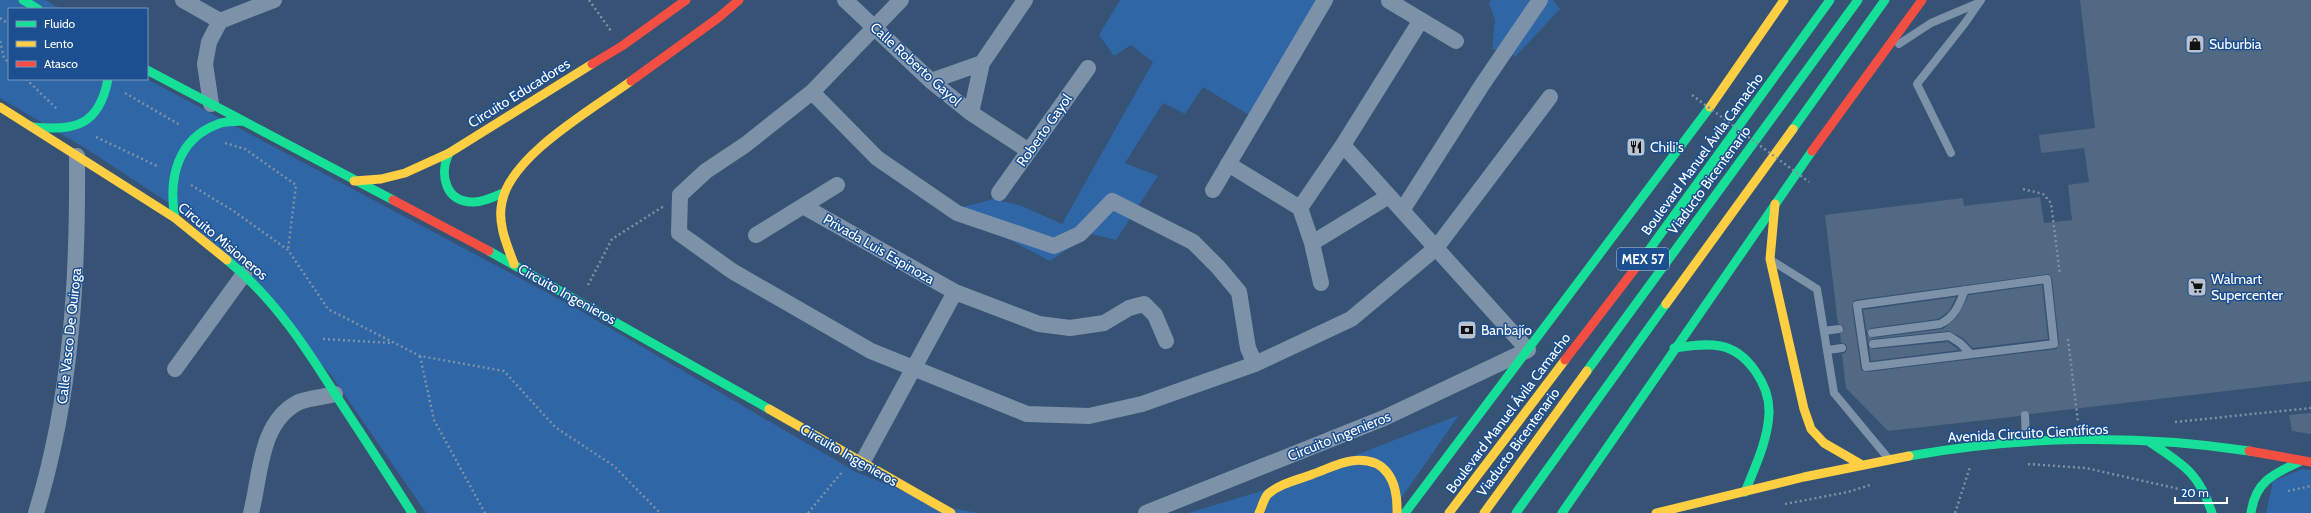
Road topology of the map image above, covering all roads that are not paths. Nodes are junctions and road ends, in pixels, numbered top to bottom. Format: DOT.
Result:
graph roads {
  1 [pos="23,0"];
  2 [pos="183,0"];
  3 [pos="274,0"];
  4 [pos="686,0"];
  5 [pos="738,0"];
  6 [pos="845,0"];
  7 [pos="901,0"];
  8 [pos="1025,0"];
  9 [pos="1325,0"];
  10 [pos="1540,0"];
  11 [pos="1784,0"];
  12 [pos="1830,0"];
  13 [pos="1858,0"];
  14 [pos="1885,0"];
  15 [pos="1922,0"];
  16 [pos="1389,1"];
  17 [pos="1980,2"];
  18 [pos="36,8"];
  19 [pos="1421,20"];
  20 [pos="220,21"];
  21 [pos="876,27"];
  22 [pos="1456,41"];
  23 [pos="1882,55"];
  24 [pos="982,63"];
  25 [pos="1088,68"];
  26 [pos="148,71"];
  27 [pos="107,80"];
  28 [pos="931,82"];
  29 [pos="812,92"];
  30 [pos="1550,97"];
  31 [pos="210,104"];
  32 [pos="0,107"];
  33 [pos="971,113"];
  34 [pos="242,121"];
  35 [pos="32,127"];
  36 [pos="1344,145"];
  37 [pos="1029,151"];
  38 [pos="449,153"];
  39 [pos="1951,153"];
  40 [pos="78,156"];
  41 [pos="1228,164"];
  42 [pos="354,181"];
  43 [pos="837,185"];
  44 [pos="1213,190"];
  45 [pos="503,193"];
  46 [pos="999,193"];
  47 [pos="1389,196"];
  48 [pos="1775,202"];
  49 [pos="803,206"];
  50 [pos="1300,208"];
  51 [pos="1403,209"];
  52 [pos="175,218"];
  53 [pos="756,235"];
  54 [pos="1312,243"];
  55 [pos="1436,248"];
  56 [pos="1770,259"];
  57 [pos="514,264"];
  58 [pos="244,274"];
  59 [pos="1321,282"];
  60 [pos="1965,290"];
  61 [pos="954,292"];
  62 [pos="1839,329"];
  63 [pos="1824,331"];
  64 [pos="1872,333"];
  65 [pos="1166,341"];
  66 [pos="1873,344"];
  67 [pos="1674,348"];
  68 [pos="1842,348"];
  69 [pos="1528,350"];
  70 [pos="1828,350"];
  71 [pos="1971,354"];
  72 [pos="1255,364"];
  73 [pos="912,368"];
  74 [pos="175,369"];
  75 [pos="335,394"];
  76 [pos="2025,415"];
  77 [pos="2151,443"];
  78 [pos="2026,444"];
  79 [pos="858,460"];
  80 [pos="1890,460"];
  81 [pos="2301,461"];
  82 [pos="2311,462"];
  83 [pos="1862,465"];
  84 [pos="1745,492"];
  85 [pos="36,513"];
  86 [pos="251,513"];
  87 [pos="412,513"];
  88 [pos="951,513"];
  89 [pos="1146,513"];
  90 [pos="1259,513"];
  91 [pos="1398,513"];
  92 [pos="1405,513"];
  93 [pos="1449,513"];
  94 [pos="1484,513"];
  95 [pos="1516,513"];
  96 [pos="1562,513"];
  97 [pos="1656,513"];
  98 [pos="2212,513"];
  99 [pos="2251,513"];
  1 -- 18 [label="main road"];
  2 -- 20 [label="street"];
  3 -- 20 [label="street"];
  4 -- 38 [label="main road, Circuito Educadores"];
  5 -- 45 [label="main road, Circuito Ingenieros"];
  6 -- 21 [label="street, Calle Roberto Gayol"];
  7 -- 21 [label="street"];
  8 -- 24 [label="street"];
  9 -- 41 [label="street"];
  10 -- 51 [label="street"];
  11 -- 69 [label="main road, Boulevard Manuel Ávila Camacho"];
  12 -- 93 [label="main road, Boulevard Manuel Ávila Camacho / MEX 57"];
  13 -- 94 [label="main road, Viaducto Bicentenario"];
  14 -- 95 [label="main road, MEX 57"];
  15 -- 23 [label="main road"];
  16 -- 19 [label="street"];
  17 -- 23 [label="lane"];
  17 -- 39 [label="lane"];
  19 -- 22 [label="street"];
  19 -- 36 [label="street"];
  20 -- 31 [label="street"];
  21 -- 28 [label="street, Calle Roberto Gayol"];
  21 -- 29 [label="street"];
  23 -- 48 [label="main road"];
  24 -- 28 [label="street"];
  24 -- 33 [label="street"];
  25 -- 37 [label="street, Roberto Gayol"];
  26 -- 31 [label="main road"];
  27 -- 35 [label="main road"];
  28 -- 33 [label="street, Calle Roberto Gayol"];
  29 -- 72 [label="street"];
  29 -- 73 [label="street"];
  30 -- 55 [label="street"];
  31 -- 34 [label="main road"];
  32 -- 35 [label="main road, Circuito Misioneros"];
  33 -- 37 [label="street, Calle Roberto Gayol"];
  34 -- 42 [label="main road"];
  34 -- 52 [label="main road"];
  35 -- 40 [label="main road, Circuito Misioneros"];
  36 -- 47 [label="street"];
  36 -- 50 [label="street"];
  37 -- 46 [label="street, Roberto Gayol"];
  38 -- 42 [label="main road, Circuito Educadores"];
  38 -- 45 [label="main road"];
  40 -- 52 [label="main road, Circuito Misioneros"];
  40 -- 85 [label="street, Calle Vasco De Quiroga"];
  41 -- 44 [label="street"];
  41 -- 50 [label="street"];
  42 -- 57 [label="main road"];
  43 -- 49 [label="street, Privada Luis Espinoza"];
  45 -- 57 [label="main road, Circuito Ingenieros"];
  47 -- 51 [label="street"];
  47 -- 54 [label="street"];
  48 -- 56 [label="main road"];
  48 -- 67 [label="main road"];
  49 -- 53 [label="street, Privada Luis Espinoza"];
  49 -- 61 [label="street, Privada Luis Espinoza"];
  50 -- 54 [label="street"];
  51 -- 55 [label="street"];
  52 -- 58 [label="main road, Circuito Misioneros"];
  54 -- 59 [label="street"];
  55 -- 69 [label="street"];
  55 -- 72 [label="street"];
  56 -- 63 [label="lane"];
  56 -- 83 [label="main road"];
  57 -- 79 [label="main road, Circuito Ingenieros"];
  58 -- 74 [label="street"];
  58 -- 75 [label="main road, Circuito Misioneros"];
  60 -- 64 [label="lane"];
  60 -- 71 [label="lane"];
  60 -- 71 [label="lane"];
  61 -- 65 [label="street, Privada Luis Espinoza"];
  61 -- 73 [label="street"];
  62 -- 63 [label="lane"];
  63 -- 70 [label="lane"];
  66 -- 71 [label="lane"];
  67 -- 84 [label="main road"];
  67 -- 96 [label="main road"];
  68 -- 70 [label="lane"];
  69 -- 89 [label="street, Circuito Ingenieros"];
  69 -- 92 [label="main road, Boulevard Manuel Ávila Camacho"];
  70 -- 80 [label="lane"];
  72 -- 73 [label="street"];
  73 -- 79 [label="street"];
  75 -- 86 [label="street"];
  75 -- 87 [label="main road, Circuito Misioneros"];
  76 -- 78 [label="lane"];
  77 -- 78 [label="main road, Avenida Circuito Científicos"];
  77 -- 81 [label="main road, Avenida Circuito Científicos"];
  77 -- 98 [label="main road"];
  78 -- 80 [label="main road, Avenida Circuito Científicos"];
  79 -- 88 [label="main road, Circuito Ingenieros"];
  80 -- 83 [label="main road, Avenida Circuito Científicos"];
  81 -- 82 [label="main road, Avenida Circuito Científicos"];
  81 -- 99 [label="main road"];
  83 -- 84 [label="main road, Avenida Circuito Científicos"];
  84 -- 97 [label="main road, Avenida Circuito Científicos"];
  90 -- 91 [label="main road"];
}
